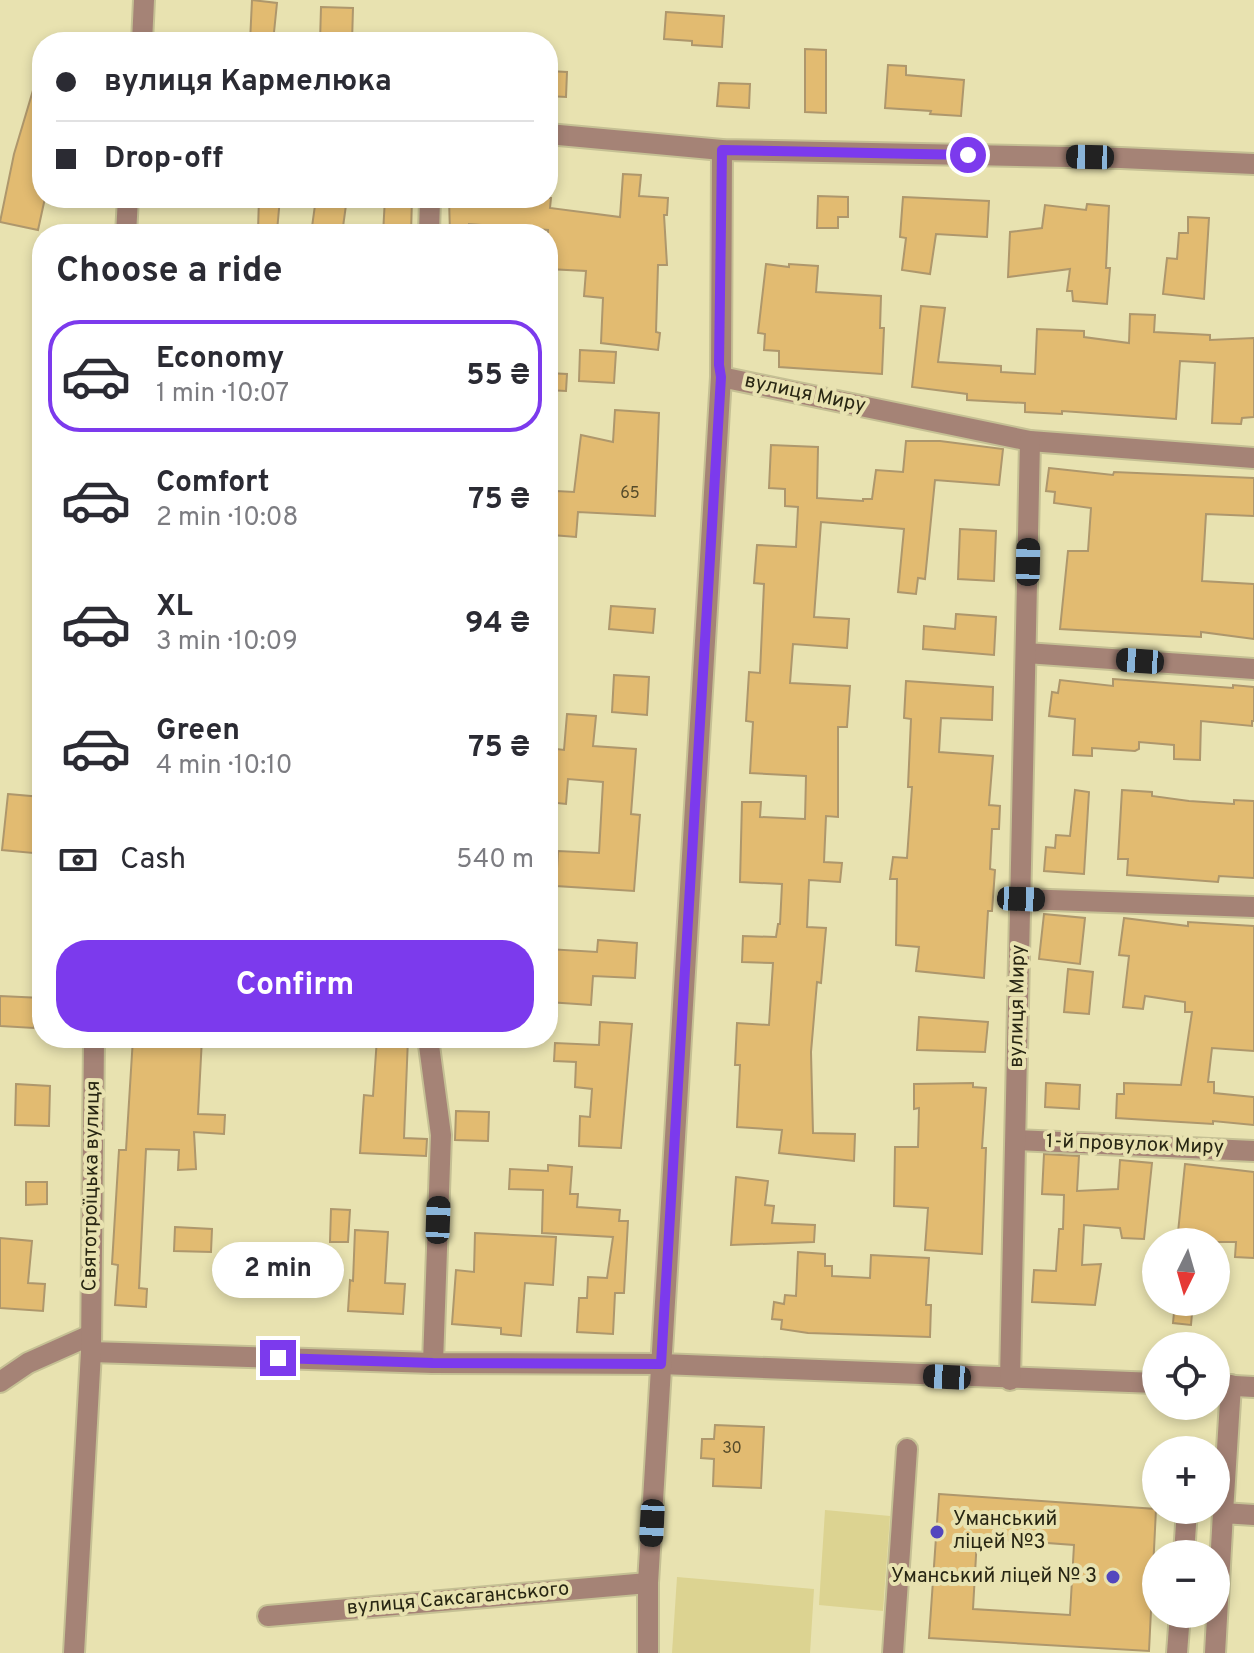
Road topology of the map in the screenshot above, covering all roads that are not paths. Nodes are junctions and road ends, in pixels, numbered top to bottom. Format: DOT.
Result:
graph roads {
  1 [pos="144,0"];
  2 [pos="142,32"];
  3 [pos="558,135"];
  4 [pos="722,150"];
  5 [pos="1254,164"];
  6 [pos="721,377"];
  7 [pos="1030,441"];
  8 [pos="1254,458"];
  9 [pos="1026,653"];
  10 [pos="1254,669"];
  11 [pos="1021,899"];
  12 [pos="1254,907"];
  13 [pos="94,1048"];
  14 [pos="429,1048"];
  15 [pos="1016,1140"];
  16 [pos="1254,1151"];
  17 [pos="91,1344"];
  18 [pos="433,1363"];
  19 [pos="661,1364"];
  20 [pos="1010,1380"];
  21 [pos="0,1382"];
  22 [pos="1142,1383"];
  23 [pos="1230,1385"];
  24 [pos="1254,1387"];
  25 [pos="907,1449"];
  26 [pos="1230,1513"];
  27 [pos="1254,1515"];
  28 [pos="1222,1524"];
  29 [pos="648,1583"];
  30 [pos="268,1616"];
  31 [pos="1179,1628"];
  32 [pos="74,1653"];
  33 [pos="648,1653"];
  34 [pos="893,1653"];
  35 [pos="1177,1653"];
  36 [pos="1215,1653"];
  1 -- 2 [label="street"];
  3 -- 4 [label="street"];
  4 -- 5 [label="street"];
  4 -- 6 [label="street"];
  6 -- 7 [label="street, вулиця Миру"];
  6 -- 19 [label="street"];
  7 -- 8 [label="street, вулиця Миру"];
  7 -- 9 [label="street, вулиця Миру"];
  9 -- 10 [label="street"];
  9 -- 11 [label="street, вулиця Миру"];
  11 -- 12 [label="street"];
  11 -- 15 [label="street, вулиця Миру"];
  13 -- 17 [label="street, Святотроїцька вулиця"];
  14 -- 18 [label="street"];
  15 -- 16 [label="street, 1-й провулок Миру"];
  15 -- 20 [label="street, вулиця Миру"];
  17 -- 18 [label="street"];
  17 -- 21 [label="street"];
  17 -- 32 [label="street, Святотроїцька вулиця"];
  18 -- 19 [label="street"];
  19 -- 20 [label="street"];
  19 -- 29 [label="street"];
  20 -- 22 [label="street"];
  23 -- 24 [label="street"];
  25 -- 34 [label="street"];
  26 -- 27 [label="street"];
  28 -- 36 [label="street"];
  29 -- 30 [label="street, вулиця Саксаганського"];
  29 -- 33 [label="street"];
  31 -- 35 [label="street"];
}
